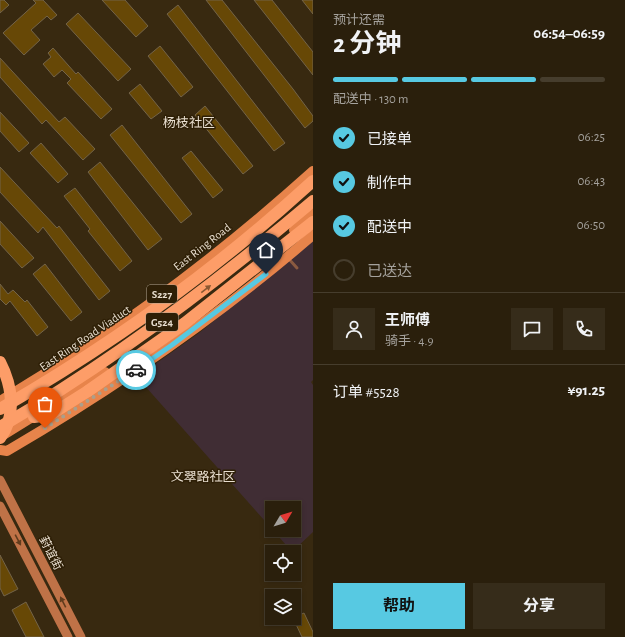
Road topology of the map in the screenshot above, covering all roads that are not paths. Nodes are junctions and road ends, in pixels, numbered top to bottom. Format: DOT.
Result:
graph roads {
  1 [pos="313,171"];
  2 [pos="313,182"];
  3 [pos="313,201"];
  4 [pos="313,214"];
  5 [pos="313,222"];
  6 [pos="313,235"];
  7 [pos="280,241"];
  8 [pos="287,256"];
  9 [pos="297,268"];
  10 [pos="0,362"];
  11 [pos="0,401"];
  12 [pos="0,409"];
  13 [pos="34,417"];
  14 [pos="0,427"];
  15 [pos="0,438"];
  16 [pos="0,450"];
  17 [pos="0,480"];
  18 [pos="0,506"];
  19 [pos="68,637"];
  20 [pos="81,637"];
  1 -- 11 [label="main road, East Ring Road / S227"];
  2 -- 12 [label="highway, East Ring Road Viaduct / G524, bridge"];
  14 -- 3 [label="highway, G524, one-way, bridge"];
  4 -- 7 [label="main road, S227"];
  5 -- 13 [label="highway, bridge"];
  6 -- 8 [label="main road"];
  7 -- 8 [label="main road"];
  7 -- 13 [label="main road, S227"];
  8 -- 9 [label="lane"];
  8 -- 16 [label="main road"];
  10 -- 15 [label="highway, bridge"];
  13 -- 15 [label="main road, S227"];
  20 -- 17 [label="main road, 葑谊街, one-way"];
  18 -- 19 [label="main road, 葑谊街, one-way"];
}
